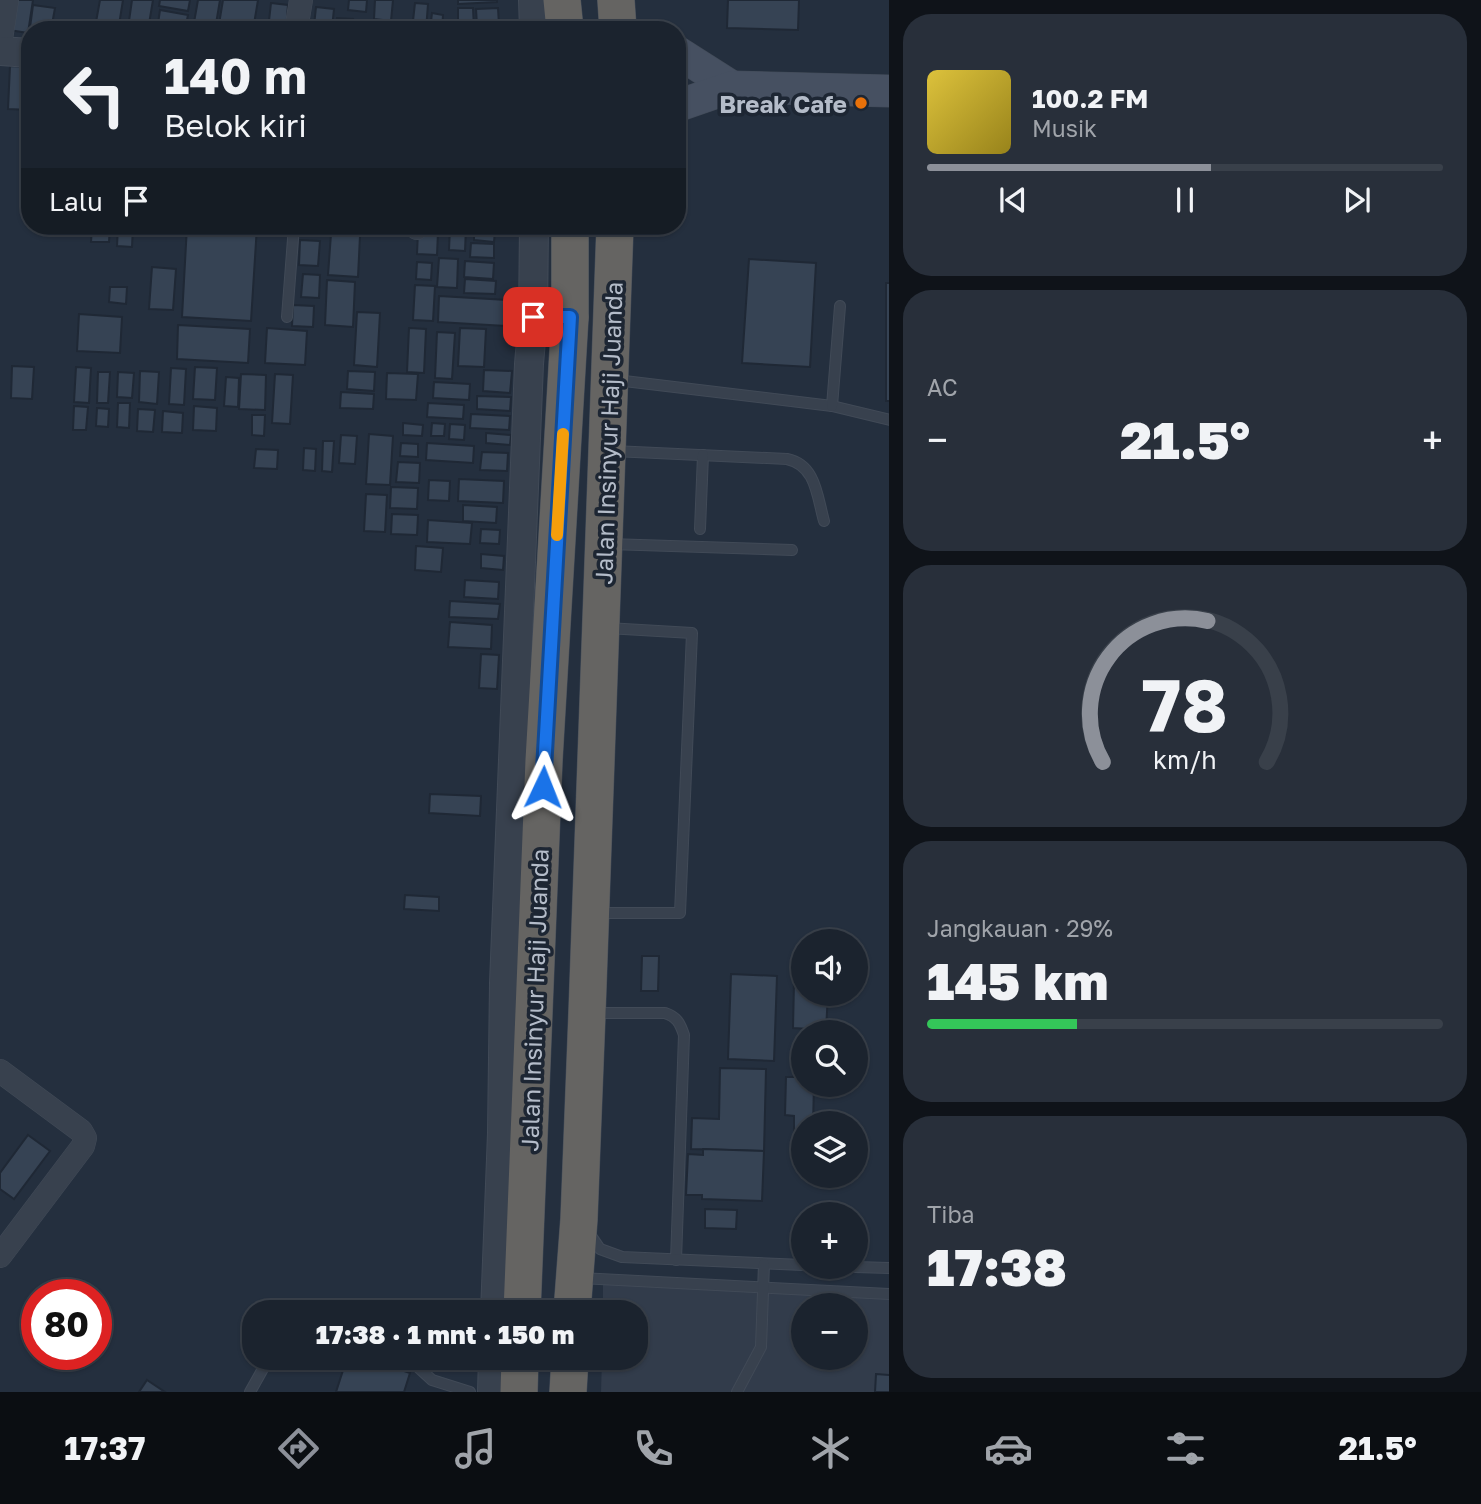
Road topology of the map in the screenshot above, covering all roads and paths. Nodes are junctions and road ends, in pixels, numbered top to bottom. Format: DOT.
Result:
graph roads {
  1 [pos="7,0"];
  2 [pos="301,0"];
  3 [pos="533,0"];
  4 [pos="562,0"];
  5 [pos="616,0"];
  6 [pos="298,21"];
  7 [pos="534,21"];
  8 [pos="564,21"];
  9 [pos="617,21"];
  10 [pos="0,48"];
  11 [pos="21,52"];
  12 [pos="686,58"];
  13 [pos="732,87"];
  14 [pos="889,91"];
  15 [pos="686,103"];
  16 [pos="293,235"];
  17 [pos="534,235"];
  18 [pos="570,235"];
  19 [pos="615,235"];
  20 [pos="840,306"];
  21 [pos="287,317"];
  22 [pos="533,317"];
  23 [pos="570,317"];
  24 [pos="610,379"];
  25 [pos="832,406"];
  26 [pos="889,421"];
  27 [pos="606,451"];
  28 [pos="703,455"];
  29 [pos="824,521"];
  30 [pos="700,529"];
  31 [pos="603,544"];
  32 [pos="792,551"];
  33 [pos="600,627"];
  34 [pos="544,760"];
  35 [pos="597,763"];
  36 [pos="591,913"];
  37 [pos="587,1013"];
  38 [pos="0,1071"];
  39 [pos="579,1219"];
  40 [pos="0,1256"];
  41 [pos="676,1260"];
  42 [pos="764,1264"];
  43 [pos="791,1265"];
  44 [pos="868,1267"];
  45 [pos="889,1268"];
  46 [pos="764,1287"];
  47 [pos="889,1294"];
  48 [pos="573,1295"];
  49 [pos="495,1300"];
  50 [pos="522,1300"];
  51 [pos="262,1370"];
  52 [pos="421,1370"];
  53 [pos="493,1370"];
  54 [pos="520,1370"];
  55 [pos="569,1370"];
  56 [pos="250,1392"];
  57 [pos="470,1392"];
  58 [pos="492,1392"];
  59 [pos="519,1392"];
  60 [pos="568,1392"];
  61 [pos="737,1392"];
  1 -- 10 [label="street"];
  2 -- 6 [label="street"];
  3 -- 7 [label="street"];
  4 -- 8 [label="highway"];
  5 -- 9 [label="highway"];
  10 -- 11 [label="street"];
  12 -- 13 [label="main road"];
  13 -- 14 [label="main road"];
  13 -- 15 [label="main road"];
  16 -- 21 [label="lane"];
  17 -- 22 [label="street, Jalan Insinyur Haji Juanda"];
  18 -- 23 [label="highway, Jalan Insinyur Haji Juanda"];
  19 -- 24 [label="highway, Jalan Insinyur Haji Juanda"];
  20 -- 25 [label="lane"];
  22 -- 23 [label="highway"];
  22 -- 49 [label="street, Jalan Insinyur Haji Juanda"];
  23 -- 34 [label="highway, Jalan Insinyur Haji Juanda"];
  24 -- 25 [label="lane"];
  24 -- 27 [label="highway, Jalan Insinyur Haji Juanda"];
  25 -- 26 [label="lane"];
  27 -- 28 [label="lane"];
  27 -- 31 [label="highway, Jalan Insinyur Haji Juanda"];
  28 -- 29 [label="lane"];
  28 -- 30 [label="lane"];
  31 -- 32 [label="lane"];
  31 -- 33 [label="highway, Jalan Insinyur Haji Juanda"];
  33 -- 35 [label="highway, Jalan Insinyur Haji Juanda"];
  33 -- 36 [label="lane"];
  34 -- 35 [label="highway"];
  34 -- 50 [label="highway, Jalan Insinyur Haji Juanda"];
  35 -- 36 [label="highway, Jalan Insinyur Haji Juanda"];
  36 -- 37 [label="highway, Jalan Insinyur Haji Juanda"];
  37 -- 39 [label="highway, Jalan Insinyur Haji Juanda"];
  37 -- 41 [label="lane"];
  38 -- 40 [label="street"];
  39 -- 41 [label="lane"];
  39 -- 48 [label="highway, Jalan Insinyur Haji Juanda"];
  41 -- 42 [label="lane"];
  42 -- 43 [label="lane"];
  42 -- 46 [label="lane"];
  44 -- 45 [label="lane"];
  46 -- 47 [label="lane"];
  46 -- 48 [label="lane"];
  46 -- 61 [label="lane"];
  51 -- 56 [label="lane"];
  52 -- 57 [label="lane"];
  53 -- 58 [label="street"];
  54 -- 59 [label="highway"];
  55 -- 60 [label="highway"];
}
